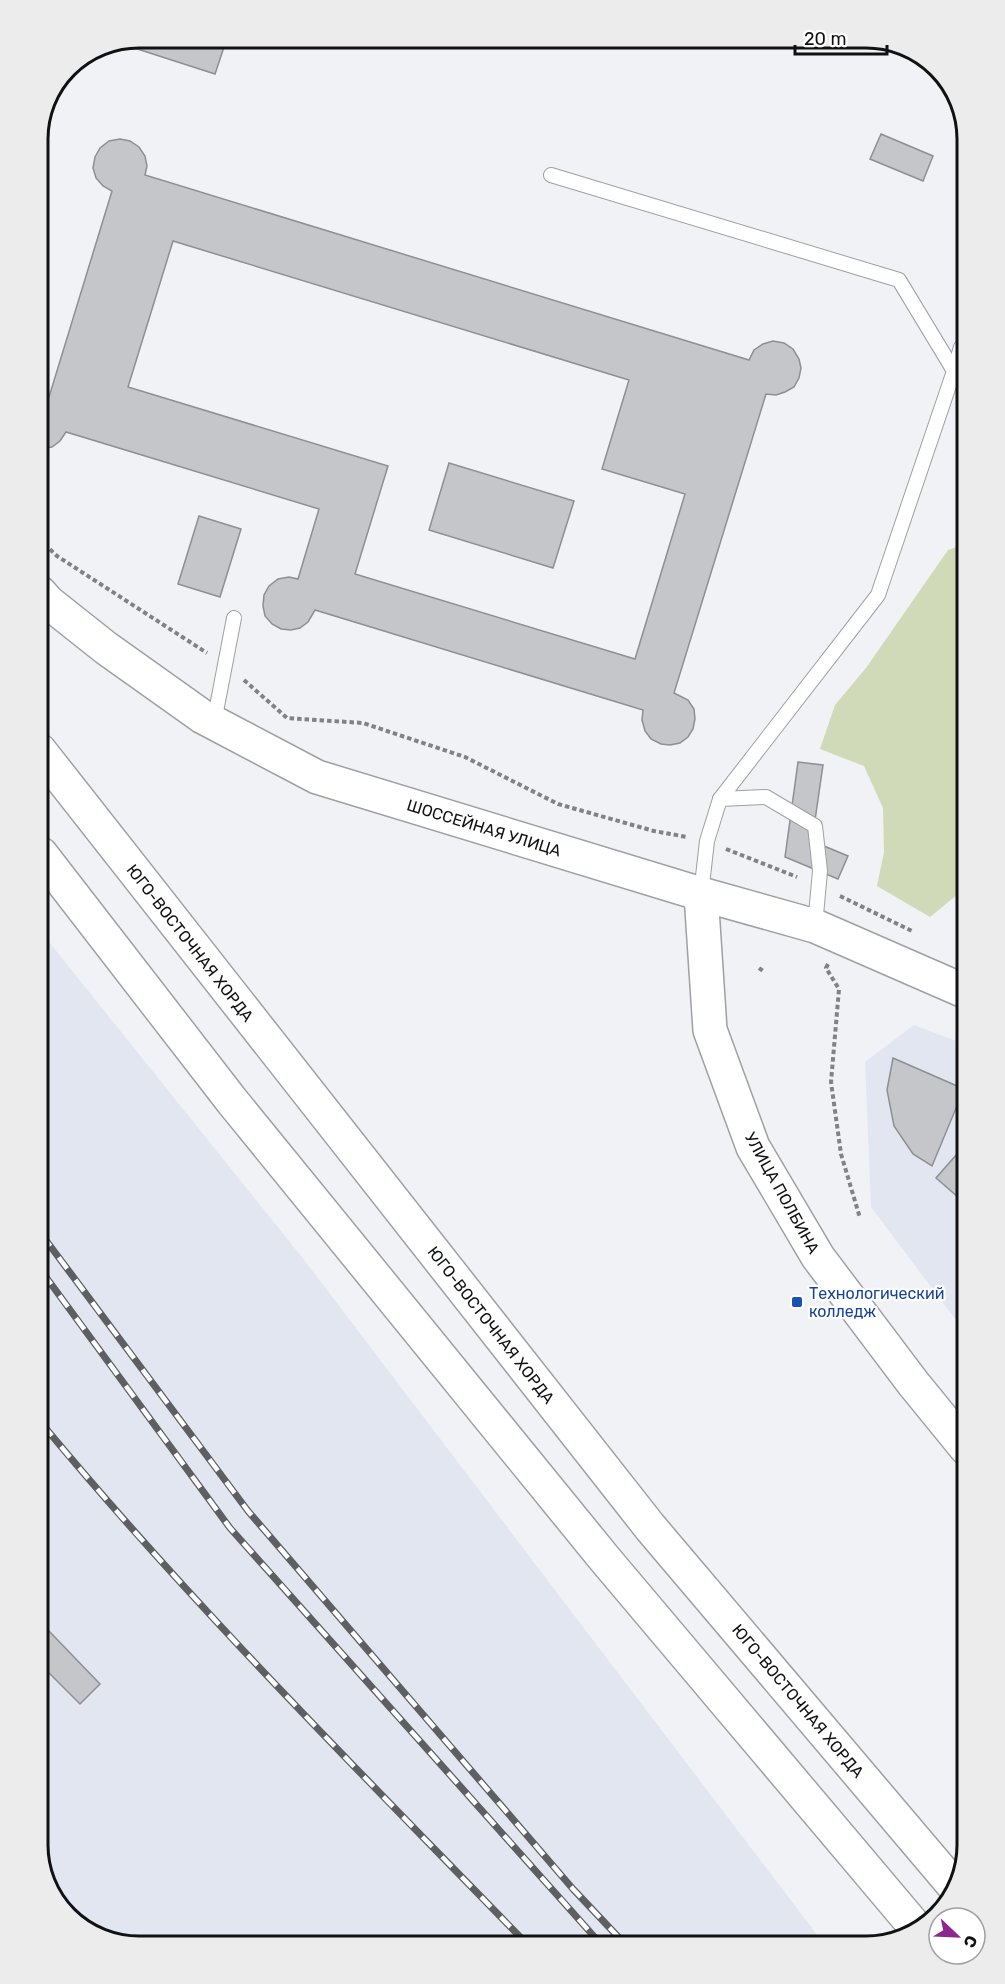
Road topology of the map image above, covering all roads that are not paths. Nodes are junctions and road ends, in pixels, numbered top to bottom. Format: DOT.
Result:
graph roads {
  1 [pos="551,175"];
  2 [pos="957,361"];
  3 [pos="954,371"];
  4 [pos="48,602"];
  5 [pos="234,618"];
  6 [pos="214,723"];
  7 [pos="48,761"];
  8 [pos="720,799"];
  9 [pos="48,863"];
  10 [pos="701,894"];
  11 [pos="815,926"];
  12 [pos="957,988"];
  13 [pos="957,1437"];
  14 [pos="950,1881"];
  15 [pos="912,1924"];
  1 -- 3 [label="lane"];
  2 -- 3 [label="lane"];
  3 -- 8 [label="lane"];
  4 -- 6 [label="main road, ШОССЕЙНАЯ УЛИЦА"];
  5 -- 6 [label="lane"];
  6 -- 10 [label="main road, ШОССЕЙНАЯ УЛИЦА"];
  7 -- 14 [label="main road, ЮГО-ВОСТОЧНАЯ ХОРДА"];
  8 -- 10 [label="lane"];
  8 -- 11 [label="lane"];
  9 -- 15 [label="main road"];
  10 -- 11 [label="main road, ШОССЕЙНАЯ УЛИЦА"];
  10 -- 13 [label="main road, УЛИЦА ПОЛБИНА"];
  11 -- 12 [label="main road, ШОССЕЙНАЯ УЛИЦА"];
}
